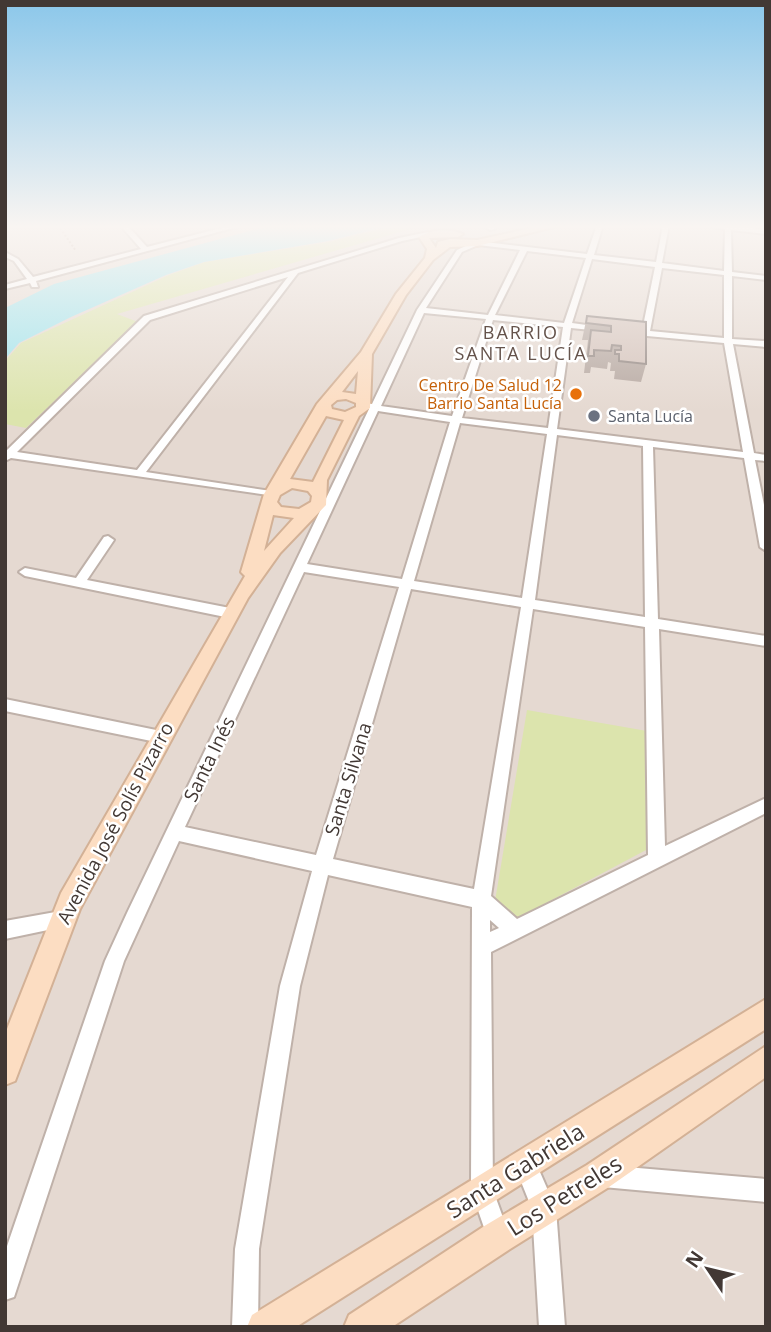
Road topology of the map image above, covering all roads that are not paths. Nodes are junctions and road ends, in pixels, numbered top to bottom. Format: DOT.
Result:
graph roads {
  1 [pos="246,287"];
  2 [pos="283,287"];
  3 [pos="407,287"];
  4 [pos="426,287"];
  5 [pos="505,287"];
  6 [pos="580,287"];
  7 [pos="654,287"];
  8 [pos="729,287"];
  9 [pos="421,310"];
  10 [pos="490,318"];
  11 [pos="567,326"];
  12 [pos="607,330"];
  13 [pos="620,331"];
  14 [pos="646,333"];
  15 [pos="729,341"];
  16 [pos="766,344"];
  17 [pos="366,354"];
  18 [pos="327,403"];
  19 [pos="362,408"];
  20 [pos="456,420"];
  21 [pos="551,432"];
  22 [pos="648,444"];
  23 [pos="7,456"];
  24 [pos="749,456"];
  25 [pos="766,458"];
  26 [pos="140,473"];
  27 [pos="272,495"];
  28 [pos="321,502"];
  29 [pos="108,540"];
  30 [pos="766,547"];
  31 [pos="301,567"];
  32 [pos="25,572"];
  33 [pos="407,583"];
  34 [pos="78,584"];
  35 [pos="246,586"];
  36 [pos="528,602"];
  37 [pos="230,613"];
  38 [pos="652,623"];
  39 [pos="766,641"];
  40 [pos="5,705"];
  41 [pos="161,737"];
  42 [pos="766,805"];
  43 [pos="174,832"];
  44 [pos="657,858"];
  45 [pos="322,865"];
  46 [pos="481,901"];
  47 [pos="61,920"];
  48 [pos="5,930"];
  49 [pos="515,930"];
  50 [pos="481,947"];
  51 [pos="766,1013"];
  52 [pos="766,1060"];
  53 [pos="5,1071"];
  54 [pos="525,1164"];
  55 [pos="598,1176"];
  56 [pos="482,1190"];
  57 [pos="766,1191"];
  58 [pos="544,1209"];
  59 [pos="498,1237"];
  60 [pos="5,1288"];
  61 [pos="245,1327"];
  62 [pos="264,1327"];
  63 [pos="361,1327"];
  64 [pos="552,1327"];
  1 -- 23 [label="street"];
  2 -- 26 [label="street"];
  3 -- 17 [label="main road, Avenida José Solís Pizarro"];
  4 -- 9 [label="street"];
  5 -- 10 [label="street, Santa Silvana"];
  6 -- 11 [label="street"];
  7 -- 14 [label="street"];
  8 -- 15 [label="street"];
  9 -- 10 [label="street"];
  9 -- 19 [label="street"];
  10 -- 11 [label="street"];
  10 -- 20 [label="street, Santa Silvana"];
  11 -- 12 [label="street"];
  11 -- 21 [label="street"];
  13 -- 14 [label="street"];
  14 -- 15 [label="street"];
  15 -- 16 [label="street"];
  15 -- 24 [label="street"];
  17 -- 18 [label="main road, Avenida José Solís Pizarro"];
  17 -- 19 [label="main road, Avenida José Solís Pizarro"];
  18 -- 19 [label="main road"];
  18 -- 19 [label="main road"];
  18 -- 27 [label="street, Avenida José Solís Pizarro"];
  19 -- 20 [label="street"];
  19 -- 28 [label="main road, Avenida José Solís Pizarro"];
  20 -- 21 [label="street"];
  20 -- 33 [label="street, Santa Silvana"];
  21 -- 22 [label="street"];
  21 -- 36 [label="street"];
  22 -- 24 [label="street"];
  22 -- 38 [label="street"];
  23 -- 26 [label="street"];
  24 -- 25 [label="street"];
  24 -- 30 [label="street"];
  26 -- 27 [label="street"];
  27 -- 28 [label="main road"];
  27 -- 28 [label="main road"];
  27 -- 35 [label="main road, Avenida José Solís Pizarro"];
  28 -- 31 [label="street, Santa Inés"];
  28 -- 35 [label="main road, Avenida José Solís Pizarro"];
  29 -- 34 [label="street"];
  31 -- 33 [label="street"];
  31 -- 43 [label="street, Santa Inés"];
  32 -- 34 [label="street"];
  33 -- 36 [label="street"];
  33 -- 45 [label="street, Santa Silvana"];
  34 -- 37 [label="street"];
  35 -- 37 [label="main road, Avenida José Solís Pizarro"];
  36 -- 38 [label="street"];
  36 -- 46 [label="street"];
  37 -- 41 [label="main road, Avenida José Solís Pizarro"];
  38 -- 39 [label="street"];
  38 -- 44 [label="street"];
  40 -- 41 [label="street"];
  41 -- 47 [label="main road, Avenida José Solís Pizarro"];
  42 -- 44 [label="street"];
  43 -- 45 [label="street"];
  43 -- 60 [label="street, Santa Inés"];
  44 -- 49 [label="street"];
  45 -- 46 [label="street"];
  45 -- 61 [label="street, Santa Silvana"];
  46 -- 49 [label="street"];
  46 -- 50 [label="street"];
  47 -- 48 [label="street"];
  47 -- 53 [label="main road, Avenida José Solís Pizarro"];
  49 -- 50 [label="street"];
  50 -- 56 [label="street"];
  51 -- 54 [label="street, Santa Gabriela"];
  52 -- 55 [label="main road, Los Petreles"];
  54 -- 56 [label="street, Santa Gabriela"];
  54 -- 58 [label="street"];
  55 -- 57 [label="street"];
  55 -- 58 [label="main road, Los Petreles"];
  56 -- 59 [label="street"];
  56 -- 62 [label="main road, Santa Gabriela"];
  58 -- 59 [label="main road, Los Petreles"];
  58 -- 64 [label="street"];
  59 -- 63 [label="main road, Los Petreles"];
}
